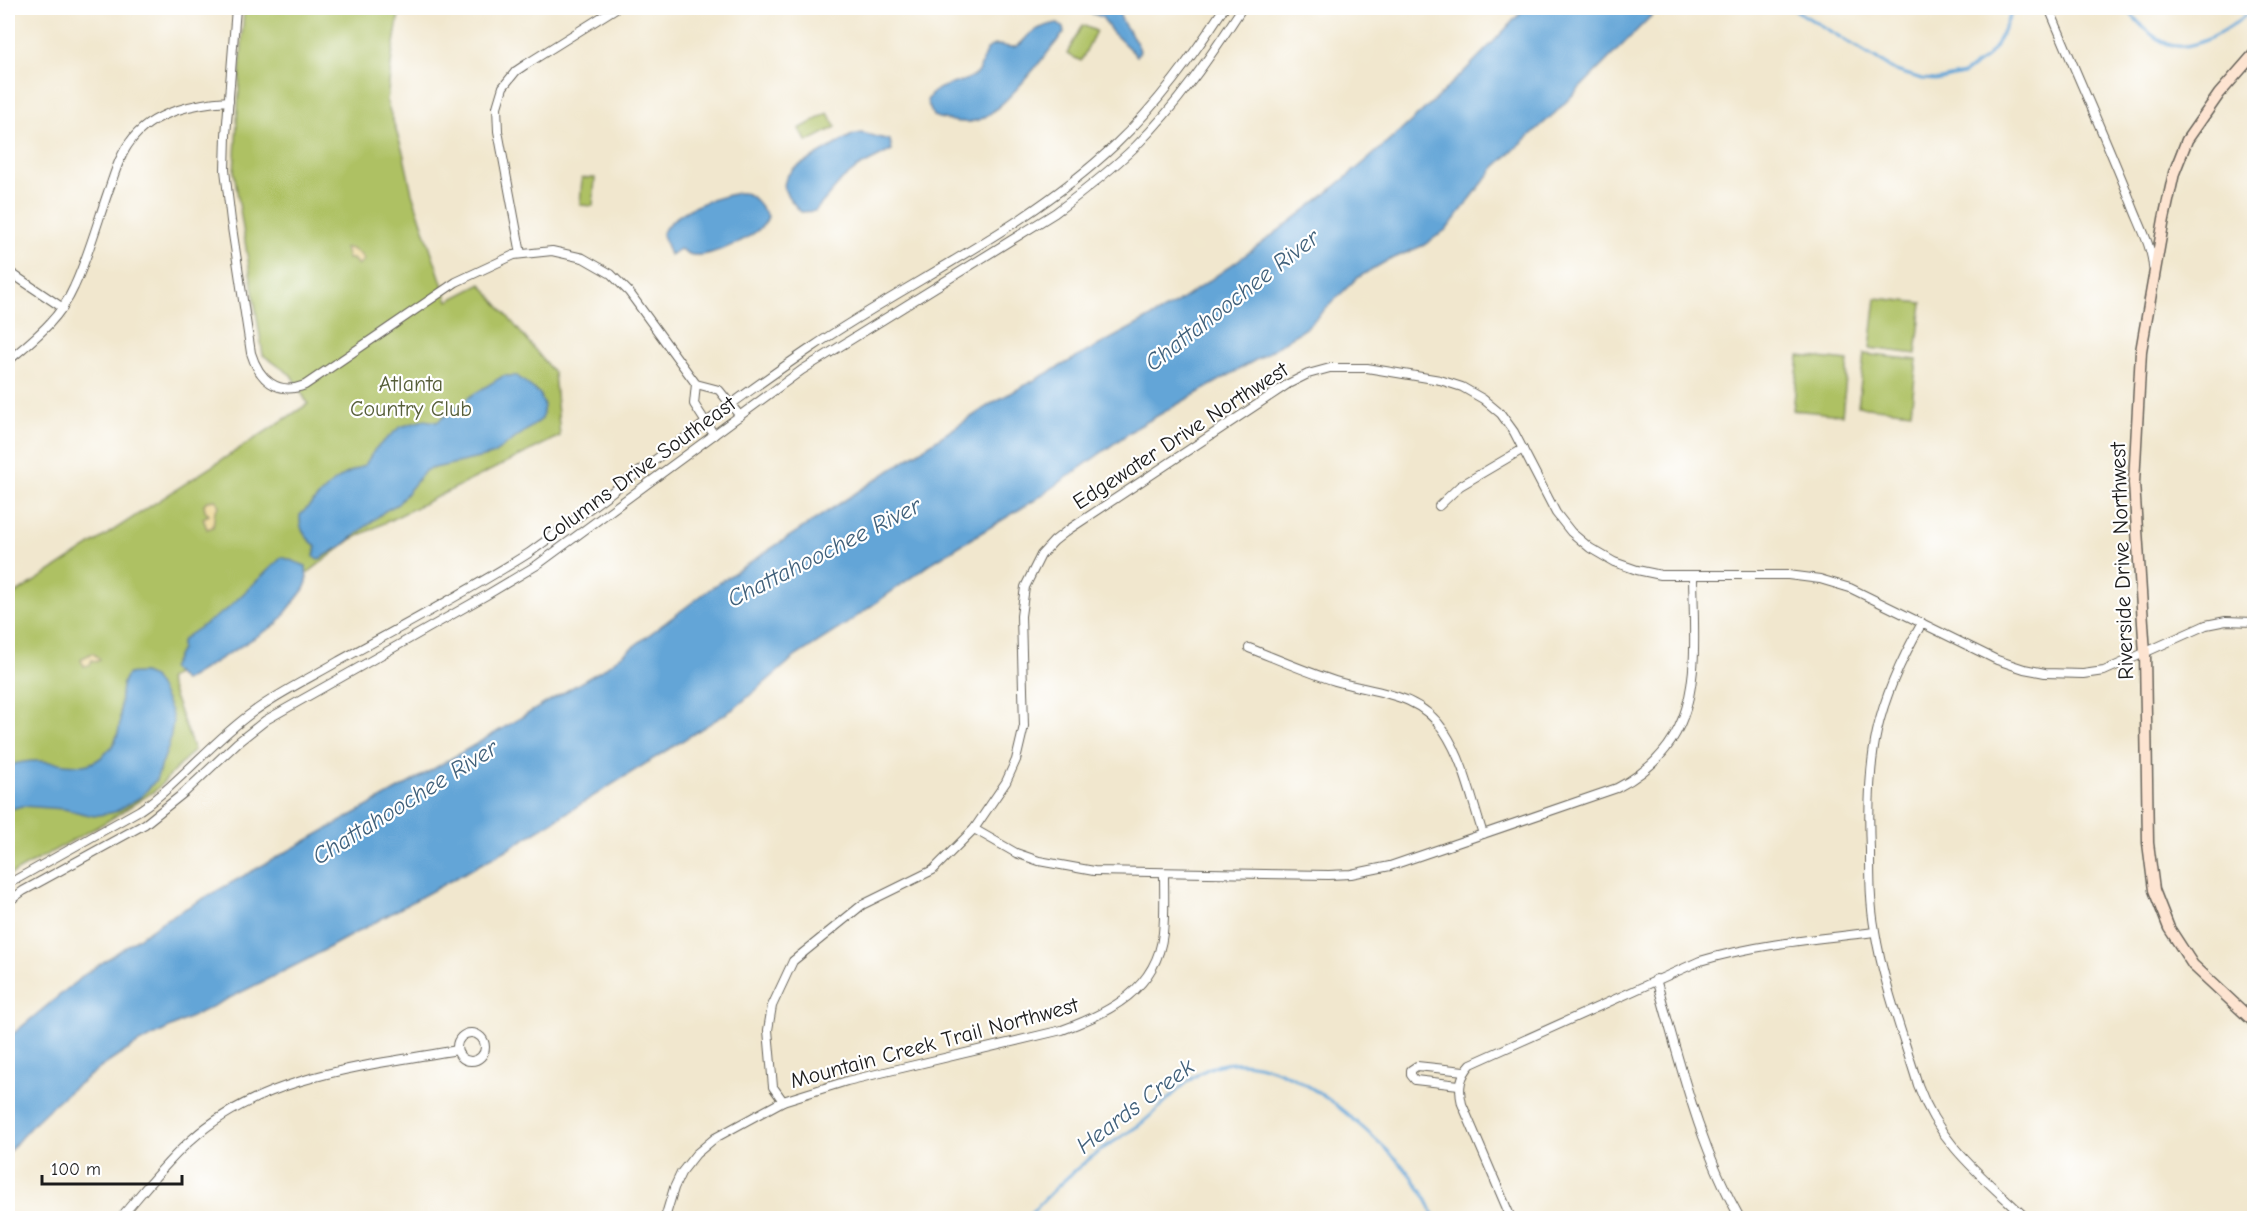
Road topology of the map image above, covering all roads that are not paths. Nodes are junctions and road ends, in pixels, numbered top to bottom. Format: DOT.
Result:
graph roads {
  1 [pos="236,8"];
  2 [pos="616,8"];
  3 [pos="1224,8"];
  4 [pos="1242,8"];
  5 [pos="2049,8"];
  6 [pos="2254,54"];
  7 [pos="229,101"];
  8 [pos="521,254"];
  9 [pos="8,271"];
  10 [pos="2154,275"];
  11 [pos="63,308"];
  12 [pos="8,361"];
  13 [pos="696,384"];
  14 [pos="732,405"];
  15 [pos="740,416"];
  16 [pos="706,424"];
  17 [pos="714,435"];
  18 [pos="1523,449"];
  19 [pos="1438,506"];
  20 [pos="1693,575"];
  21 [pos="2254,622"];
  22 [pos="1922,623"];
  23 [pos="1249,648"];
  24 [pos="2145,654"];
  25 [pos="974,829"];
  26 [pos="1483,834"];
  27 [pos="1164,873"];
  28 [pos="8,884"];
  29 [pos="8,902"];
  30 [pos="1875,932"];
  31 [pos="1656,980"];
  32 [pos="2254,1022"];
  33 [pos="457,1050"];
  34 [pos="1464,1071"];
  35 [pos="1459,1085"];
  36 [pos="783,1101"];
  37 [pos="120,1218"];
  38 [pos="665,1218"];
  39 [pos="1511,1218"];
  40 [pos="1740,1218"];
  41 [pos="2026,1218"];
  1 -- 7 [label="street"];
  2 -- 8 [label="street"];
  3 -- 14 [label="street, Columns Drive Southeast"];
  4 -- 15 [label="street, Columns Drive Southeast"];
  5 -- 10 [label="street"];
  6 -- 10 [label="street, Riverside Drive Northwest"];
  7 -- 8 [label="street"];
  7 -- 11 [label="street"];
  8 -- 13 [label="street"];
  9 -- 11 [label="street"];
  10 -- 24 [label="street, Riverside Drive Northwest"];
  11 -- 12 [label="street"];
  13 -- 14 [label="street"];
  13 -- 16 [label="street"];
  14 -- 15 [label="street"];
  14 -- 16 [label="street, Columns Drive Southeast"];
  15 -- 17 [label="street, Columns Drive Southeast"];
  16 -- 17 [label="street"];
  16 -- 28 [label="street, Columns Drive Southeast"];
  17 -- 29 [label="street, Columns Drive Southeast"];
  18 -- 19 [label="street"];
  18 -- 20 [label="street, Edgewater Drive Northwest"];
  18 -- 25 [label="street, Edgewater Drive Northwest"];
  20 -- 22 [label="street, Edgewater Drive Northwest"];
  20 -- 26 [label="street"];
  21 -- 24 [label="street, Edgewater Drive Northwest"];
  22 -- 24 [label="street, Edgewater Drive Northwest"];
  22 -- 30 [label="street"];
  23 -- 26 [label="street"];
  24 -- 32 [label="street, Riverside Drive Northwest"];
  25 -- 27 [label="street"];
  25 -- 36 [label="street, Edgewater Drive Northwest"];
  26 -- 27 [label="street"];
  27 -- 36 [label="street, Mountain Creek Trail Northwest"];
  30 -- 31 [label="street"];
  30 -- 41 [label="street"];
  31 -- 34 [label="street"];
  31 -- 40 [label="street"];
  33 -- 37 [label="street"];
  34 -- 35 [label="street"];
  34 -- 35 [label="street"];
  35 -- 39 [label="street"];
  36 -- 38 [label="street, Mountain Creek Trail Northwest"];
}
